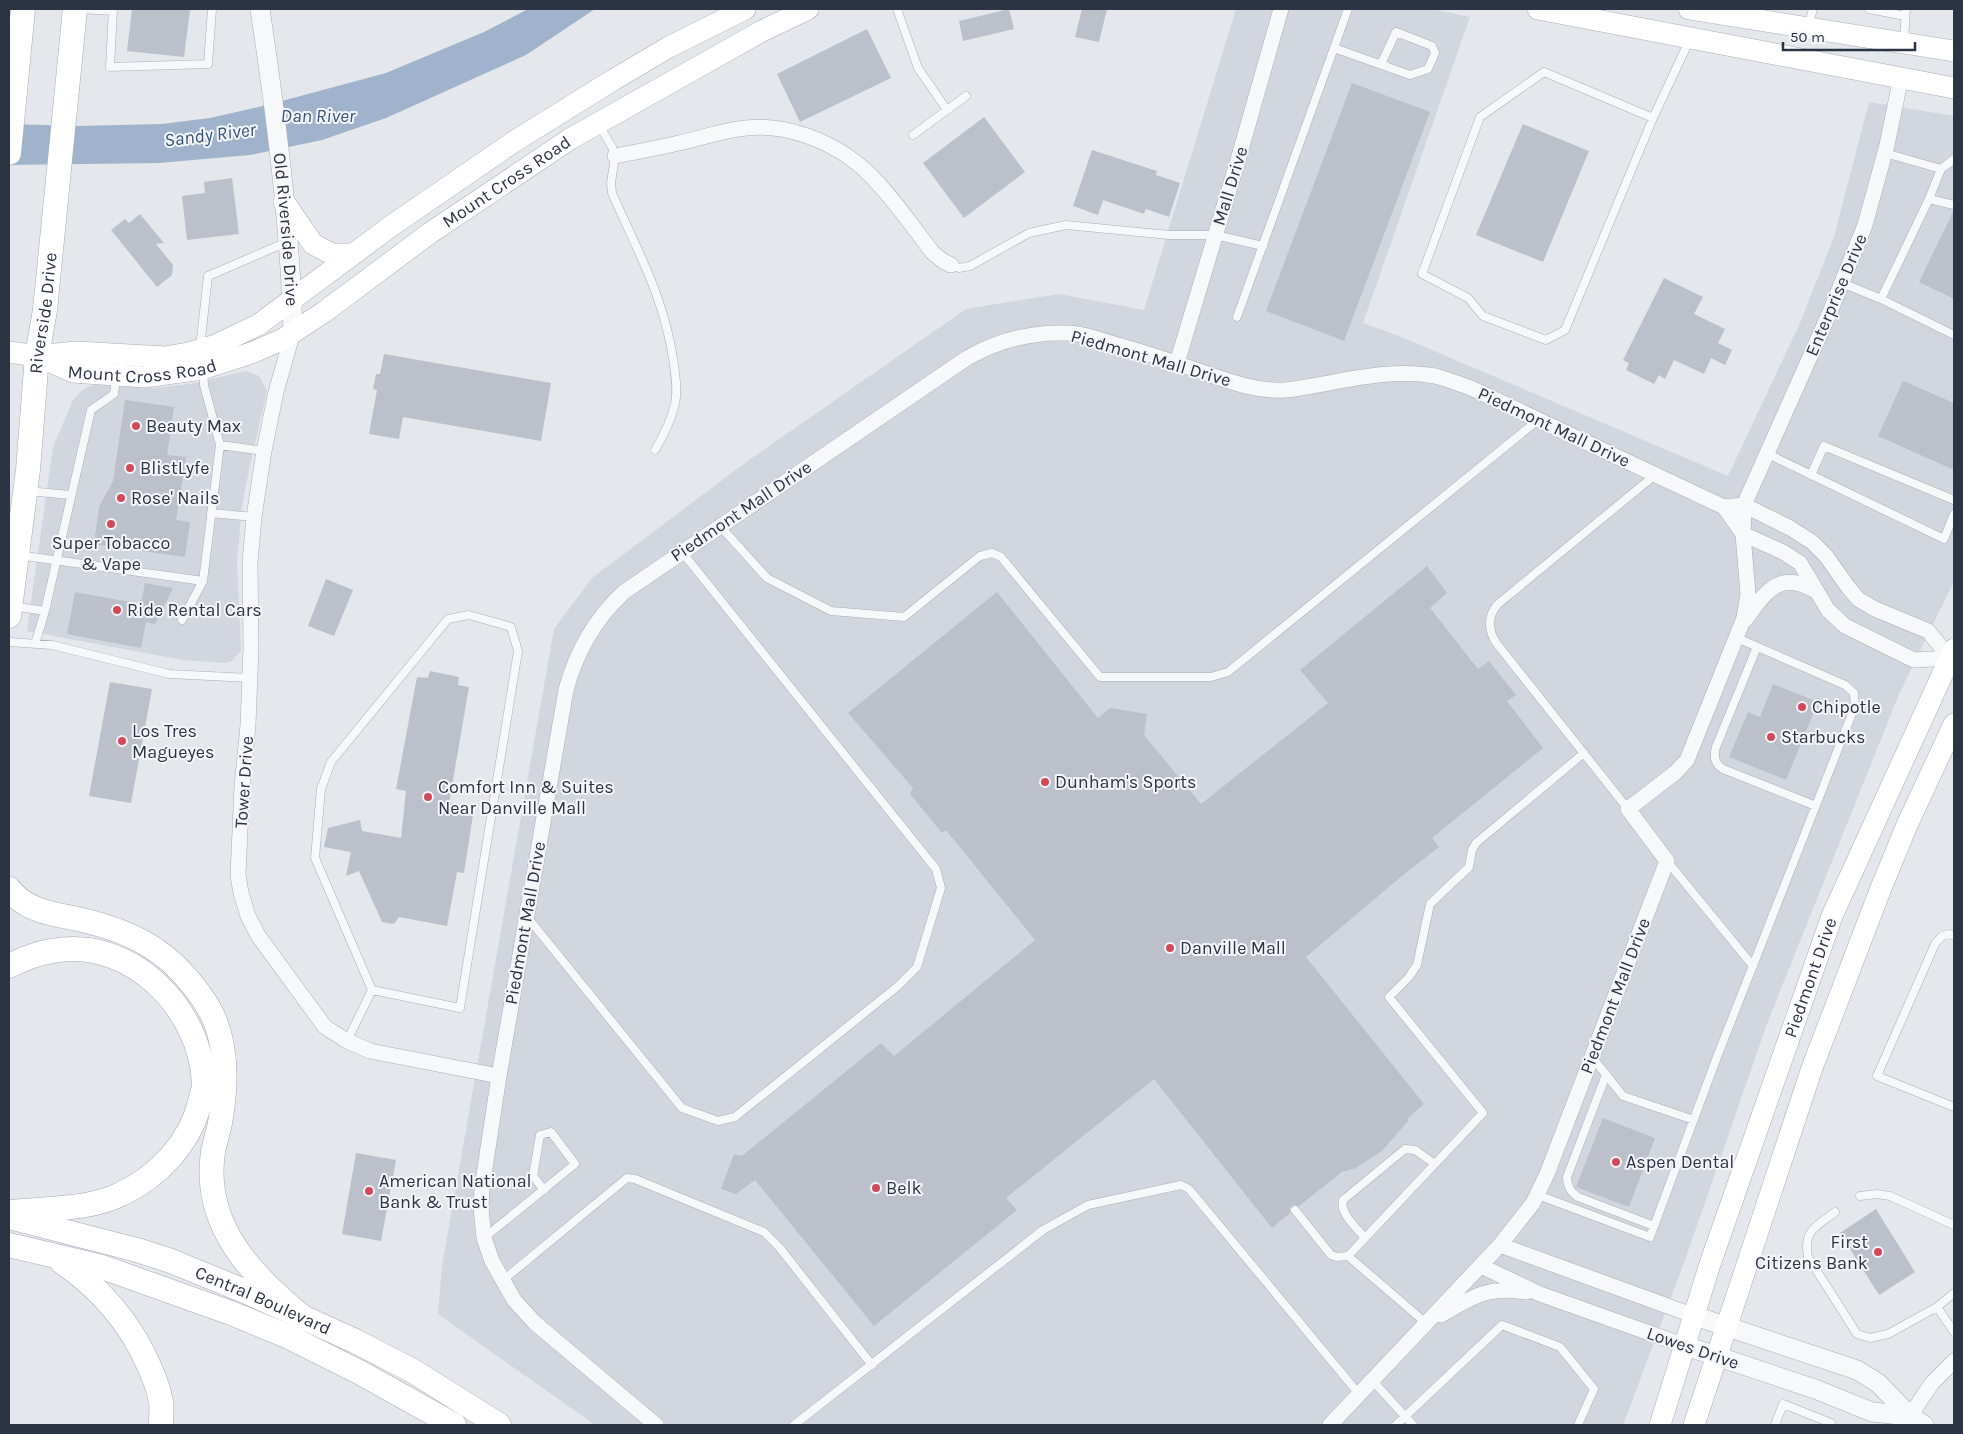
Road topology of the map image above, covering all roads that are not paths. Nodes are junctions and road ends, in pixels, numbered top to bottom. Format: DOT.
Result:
graph roads {
  1 [pos="23,9"];
  2 [pos="75,9"];
  3 [pos="79,9"];
  4 [pos="212,9"];
  5 [pos="260,9"];
  6 [pos="744,9"];
  7 [pos="808,9"];
  8 [pos="897,9"];
  9 [pos="1281,9"];
  10 [pos="1348,9"];
  11 [pos="1538,9"];
  12 [pos="1689,9"];
  13 [pos="1870,9"];
  14 [pos="113,10"];
  15 [pos="1906,12"];
  16 [pos="1810,18"];
  17 [pos="1691,37"];
  18 [pos="1903,43"];
  19 [pos="1334,48"];
  20 [pos="1954,51"];
  21 [pos="1381,64"];
  22 [pos="1901,77"];
  23 [pos="1954,88"];
  24 [pos="966,96"];
  25 [pos="947,110"];
  26 [pos="1653,118"];
  27 [pos="598,123"];
  28 [pos="914,135"];
  29 [pos="9,153"];
  30 [pos="1885,153"];
  31 [pos="615,156"];
  32 [pos="1954,159"];
  33 [pos="1941,168"];
  34 [pos="284,196"];
  35 [pos="1929,199"];
  36 [pos="1954,205"];
  37 [pos="1215,235"];
  38 [pos="287,242"];
  39 [pos="1263,246"];
  40 [pos="353,254"];
  41 [pos="950,265"];
  42 [pos="1842,283"];
  43 [pos="1881,299"];
  44 [pos="292,300"];
  45 [pos="1237,317"];
  46 [pos="293,332"];
  47 [pos="1954,335"];
  48 [pos="9,352"];
  49 [pos="37,356"];
  50 [pos="201,359"];
  51 [pos="1177,363"];
  52 [pos="117,365"];
  53 [pos="1538,420"];
  54 [pos="220,446"];
  55 [pos="655,450"];
  56 [pos="264,451"];
  57 [pos="1768,454"];
  58 [pos="1655,475"];
  59 [pos="1811,475"];
  60 [pos="25,490"];
  61 [pos="70,494"];
  62 [pos="1954,500"];
  63 [pos="1744,505"];
  64 [pos="1724,507"];
  65 [pos="211,513"];
  66 [pos="1954,514"];
  67 [pos="254,517"];
  68 [pos="720,526"];
  69 [pos="1743,534"];
  70 [pos="682,552"];
  71 [pos="16,555"];
  72 [pos="56,560"];
  73 [pos="202,581"];
  74 [pos="1816,592"];
  75 [pos="10,611"];
  76 [pos="45,611"];
  77 [pos="182,620"];
  78 [pos="1743,623"];
  79 [pos="1737,638"];
  80 [pos="9,642"];
  81 [pos="34,644"];
  82 [pos="1757,647"];
  83 [pos="1953,655"];
  84 [pos="250,678"];
  85 [pos="1954,724"];
  86 [pos="1584,754"];
  87 [pos="1816,806"];
  88 [pos="1628,809"];
  89 [pos="1667,861"];
  90 [pos="9,889"];
  91 [pos="526,916"];
  92 [pos="1954,936"];
  93 [pos="9,966"];
  94 [pos="1753,966"];
  95 [pos="372,990"];
  96 [pos="347,1041"];
  97 [pos="1592,1057"];
  98 [pos="1606,1075"];
  99 [pos="499,1076"];
  100 [pos="1954,1108"];
  101 [pos="1694,1120"];
  102 [pos="1435,1164"];
  103 [pos="544,1190"];
  104 [pos="1538,1195"];
  105 [pos="1860,1196"];
  106 [pos="1295,1210"];
  107 [pos="9,1212"];
  108 [pos="1835,1212"];
  109 [pos="9,1217"];
  110 [pos="1954,1225"];
  111 [pos="1654,1226"];
  112 [pos="484,1238"];
  113 [pos="1365,1238"];
  114 [pos="9,1245"];
  115 [pos="1500,1245"];
  116 [pos="53,1255"];
  117 [pos="1348,1256"];
  118 [pos="1482,1266"];
  119 [pos="502,1280"];
  120 [pos="1954,1293"];
  121 [pos="1540,1294"];
  122 [pos="1936,1307"];
  123 [pos="1695,1316"];
  124 [pos="305,1319"];
  125 [pos="1426,1323"];
  126 [pos="1727,1327"];
  127 [pos="1954,1332"];
  128 [pos="1686,1346"];
  129 [pos="1717,1356"];
  130 [pos="1954,1361"];
  131 [pos="872,1365"];
  132 [pos="1372,1380"];
  133 [pos="1359,1394"];
  134 [pos="1404,1416"];
  135 [pos="1913,1422"];
  136 [pos="161,1425"];
  137 [pos="454,1425"];
  138 [pos="499,1425"];
  139 [pos="656,1425"];
  140 [pos="794,1425"];
  141 [pos="1330,1425"];
  142 [pos="1396,1425"];
  143 [pos="1413,1425"];
  144 [pos="1578,1425"];
  145 [pos="1660,1425"];
  146 [pos="1694,1425"];
  147 [pos="1775,1425"];
  148 [pos="1830,1425"];
  1 -- 29 [label="main road"];
  2 -- 49 [label="main road, Riverside Drive"];
  3 -- 14 [label="lane"];
  4 -- 14 [label="lane"];
  5 -- 34 [label="street, Old Riverside Drive"];
  6 -- 40 [label="main road, Mount Cross Road"];
  7 -- 27 [label="main road, Mount Cross Road"];
  8 -- 25 [label="lane"];
  9 -- 37 [label="street, Mall Drive"];
  10 -- 19 [label="lane"];
  11 -- 17 [label="main road"];
  12 -- 16 [label="main road"];
  13 -- 15 [label="lane"];
  15 -- 18 [label="lane"];
  16 -- 18 [label="main road"];
  17 -- 22 [label="main road"];
  17 -- 26 [label="lane"];
  18 -- 20 [label="main road"];
  19 -- 21 [label="lane"];
  19 -- 39 [label="lane"];
  21 -- 21 [label="lane"];
  22 -- 23 [label="main road"];
  22 -- 30 [label="street, Enterprise Drive"];
  24 -- 25 [label="lane"];
  25 -- 28 [label="lane"];
  26 -- 26 [label="lane"];
  27 -- 31 [label="lane"];
  27 -- 46 [label="main road, Mount Cross Road"];
  30 -- 33 [label="lane"];
  30 -- 42 [label="street, Enterprise Drive"];
  31 -- 41 [label="street"];
  31 -- 55 [label="lane"];
  32 -- 33 [label="lane"];
  33 -- 35 [label="lane"];
  34 -- 38 [label="street, Old Riverside Drive"];
  34 -- 40 [label="main road"];
  35 -- 36 [label="lane"];
  35 -- 43 [label="lane"];
  37 -- 39 [label="lane"];
  37 -- 41 [label="lane"];
  37 -- 51 [label="street, Mall Drive"];
  38 -- 44 [label="street, Old Riverside Drive"];
  38 -- 50 [label="lane"];
  39 -- 45 [label="lane"];
  40 -- 44 [label="main road, Mount Cross Road"];
  42 -- 43 [label="lane"];
  42 -- 57 [label="street, Enterprise Drive"];
  43 -- 47 [label="lane"];
  44 -- 46 [label="street, Old Riverside Drive"];
  44 -- 50 [label="main road, Mount Cross Road"];
  46 -- 50 [label="main road, Mount Cross Road"];
  46 -- 56 [label="street, Tower Drive"];
  48 -- 49 [label="main road, Mount Cross Road"];
  49 -- 52 [label="main road, Mount Cross Road"];
  49 -- 60 [label="main road, Riverside Drive"];
  50 -- 52 [label="main road, Mount Cross Road"];
  50 -- 54 [label="lane"];
  51 -- 53 [label="street, Piedmont Mall Drive"];
  51 -- 68 [label="street, Piedmont Mall Drive"];
  52 -- 61 [label="lane"];
  53 -- 58 [label="street, Piedmont Mall Drive"];
  53 -- 68 [label="lane"];
  54 -- 56 [label="lane"];
  54 -- 65 [label="lane"];
  56 -- 67 [label="street, Tower Drive"];
  57 -- 59 [label="lane"];
  57 -- 63 [label="street, Enterprise Drive"];
  58 -- 64 [label="street, Piedmont Mall Drive"];
  58 -- 86 [label="lane"];
  59 -- 62 [label="lane"];
  59 -- 66 [label="lane"];
  60 -- 61 [label="lane"];
  60 -- 71 [label="main road, Riverside Drive"];
  61 -- 72 [label="lane"];
  63 -- 64 [label="street"];
  63 -- 69 [label="street"];
  63 -- 83 [label="street"];
  64 -- 69 [label="street, Piedmont Mall Drive"];
  65 -- 67 [label="lane"];
  65 -- 73 [label="lane"];
  67 -- 84 [label="street, Tower Drive"];
  68 -- 70 [label="street, Piedmont Mall Drive"];
  69 -- 74 [label="street"];
  69 -- 78 [label="street"];
  70 -- 91 [label="street, Piedmont Mall Drive"];
  70 -- 91 [label="lane"];
  71 -- 72 [label="lane"];
  71 -- 75 [label="main road, Riverside Drive"];
  72 -- 73 [label="lane"];
  72 -- 76 [label="lane"];
  73 -- 77 [label="lane"];
  74 -- 78 [label="street"];
  74 -- 83 [label="street"];
  75 -- 76 [label="lane"];
  76 -- 81 [label="lane"];
  78 -- 79 [label="street"];
  79 -- 82 [label="lane"];
  79 -- 88 [label="street"];
  80 -- 81 [label="lane"];
  81 -- 84 [label="lane"];
  82 -- 87 [label="lane"];
  82 -- 87 [label="lane"];
  83 -- 123 [label="main road, Piedmont Drive"];
  84 -- 96 [label="street, Tower Drive"];
  85 -- 126 [label="main road, Piedmont Drive"];
  86 -- 88 [label="lane"];
  86 -- 102 [label="lane"];
  87 -- 94 [label="lane"];
  88 -- 89 [label="street"];
  89 -- 94 [label="lane"];
  89 -- 97 [label="street, Piedmont Mall Drive"];
  90 -- 124 [label="main road"];
  91 -- 99 [label="street, Piedmont Mall Drive"];
  92 -- 100 [label="lane"];
  93 -- 107 [label="main road"];
  94 -- 101 [label="lane"];
  95 -- 95 [label="lane"];
  95 -- 96 [label="lane"];
  96 -- 99 [label="street, Tower Drive"];
  97 -- 98 [label="lane"];
  97 -- 104 [label="street, Piedmont Mall Drive"];
  98 -- 101 [label="lane"];
  98 -- 111 [label="lane"];
  99 -- 112 [label="street, Piedmont Mall Drive"];
  101 -- 111 [label="lane"];
  102 -- 113 [label="lane"];
  102 -- 113 [label="lane"];
  103 -- 103 [label="lane"];
  103 -- 112 [label="lane"];
  104 -- 111 [label="lane"];
  104 -- 115 [label="street, Piedmont Mall Drive"];
  105 -- 110 [label="lane"];
  106 -- 117 [label="lane"];
  108 -- 122 [label="lane"];
  109 -- 124 [label="main road, Central Boulevard"];
  112 -- 119 [label="street, Piedmont Mall Drive"];
  113 -- 117 [label="lane"];
  114 -- 116 [label="main road, Central Boulevard"];
  115 -- 118 [label="street, Piedmont Mall Drive"];
  115 -- 123 [label="street, Lowes Drive"];
  116 -- 136 [label="main road"];
  116 -- 137 [label="main road, Central Boulevard"];
  117 -- 125 [label="lane"];
  118 -- 121 [label="street, Lowes Drive"];
  118 -- 125 [label="street, Piedmont Mall Drive"];
  119 -- 131 [label="lane"];
  119 -- 139 [label="street, Piedmont Mall Drive"];
  120 -- 122 [label="lane"];
  121 -- 125 [label="street"];
  121 -- 128 [label="street, Lowes Drive"];
  122 -- 127 [label="lane"];
  123 -- 126 [label="street, Lowes Drive"];
  123 -- 128 [label="main road, Piedmont Drive"];
  124 -- 138 [label="main road, Central Boulevard"];
  125 -- 132 [label="street, Piedmont Mall Drive"];
  126 -- 129 [label="main road, Piedmont Drive"];
  126 -- 135 [label="street, Lowes Drive"];
  128 -- 129 [label="street, Lowes Drive"];
  128 -- 145 [label="main road, Piedmont Drive"];
  129 -- 135 [label="street, Lowes Drive"];
  129 -- 146 [label="main road, Piedmont Drive"];
  130 -- 135 [label="street"];
  131 -- 133 [label="lane"];
  131 -- 140 [label="lane"];
  132 -- 133 [label="street, Piedmont Mall Drive"];
  132 -- 134 [label="lane"];
  133 -- 141 [label="street, Piedmont Mall Drive"];
  134 -- 142 [label="lane"];
  134 -- 143 [label="lane"];
  134 -- 144 [label="lane"];
  147 -- 148 [label="lane"];
}
